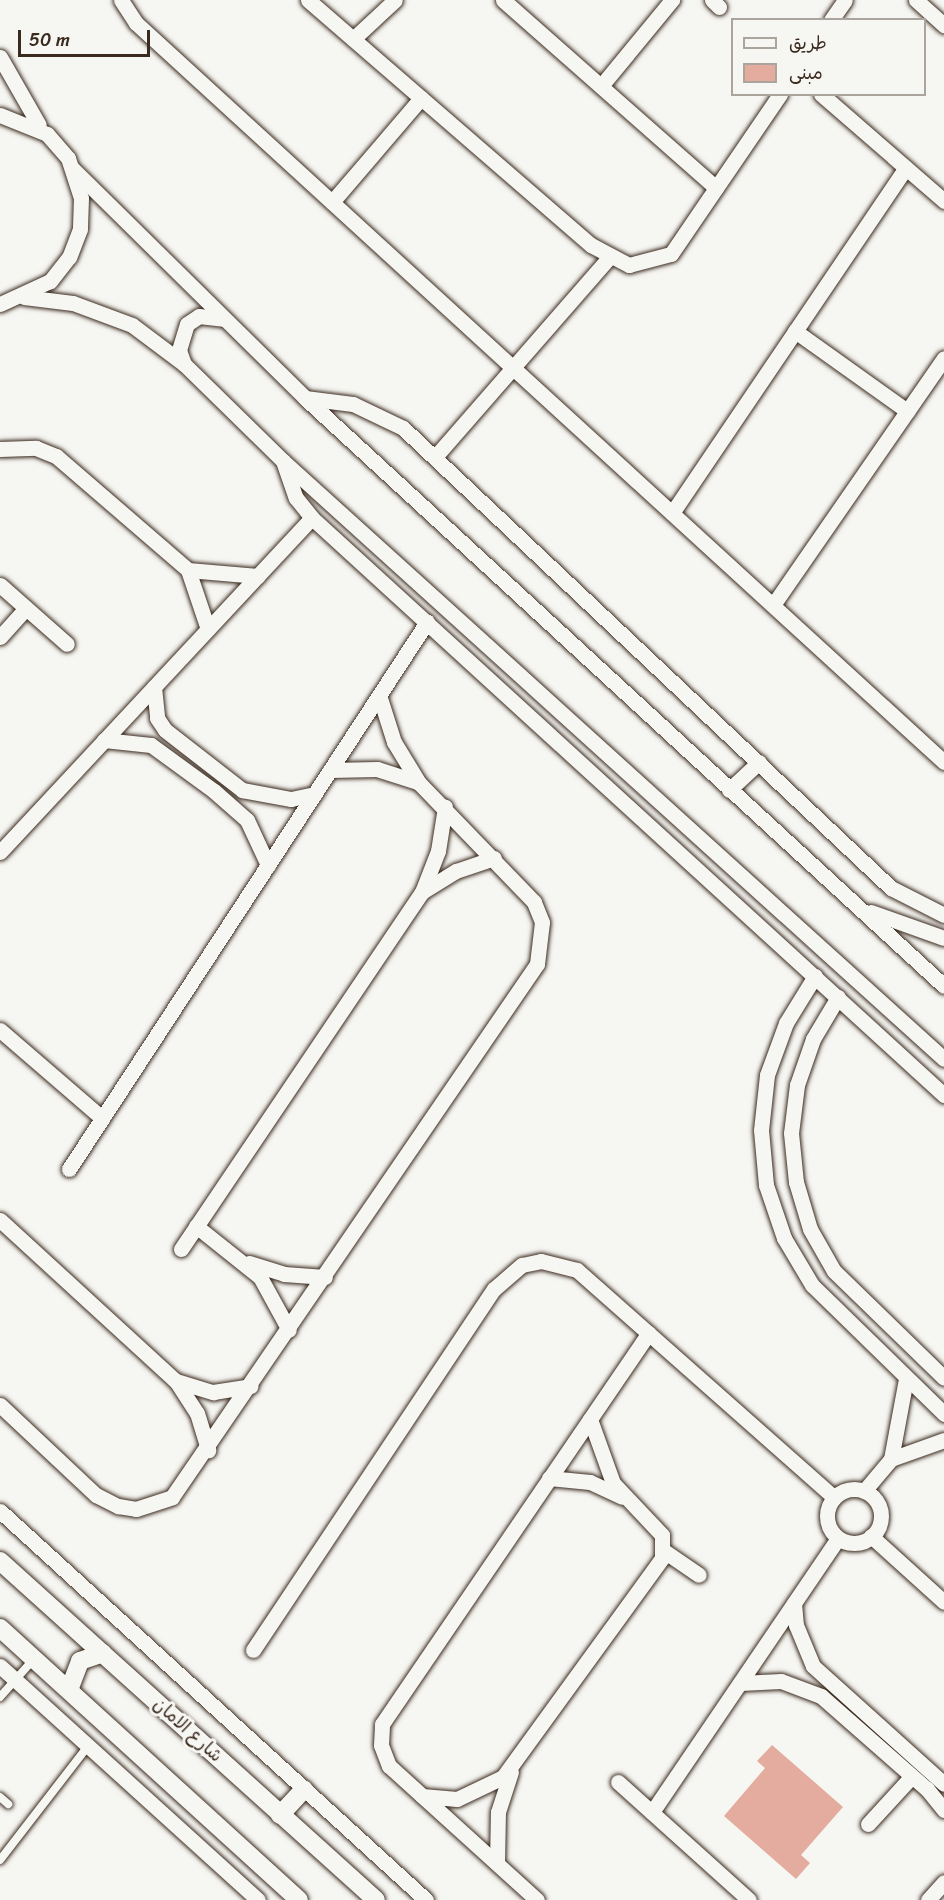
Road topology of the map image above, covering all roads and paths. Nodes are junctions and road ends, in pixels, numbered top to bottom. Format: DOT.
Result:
graph roads {
  1 [pos="121,0"];
  2 [pos="308,0"];
  3 [pos="395,0"];
  4 [pos="503,0"];
  5 [pos="672,0"];
  6 [pos="845,0"];
  7 [pos="916,0"];
  8 [pos="832,18"];
  9 [pos="944,25"];
  10 [pos="353,39"];
  11 [pos="0,57"];
  12 [pos="601,86"];
  13 [pos="779,96"];
  14 [pos="823,96"];
  15 [pos="421,98"];
  16 [pos="0,115"];
  17 [pos="47,134"];
  18 [pos="906,168"];
  19 [pos="73,169"];
  20 [pos="716,188"];
  21 [pos="944,201"];
  22 [pos="332,202"];
  23 [pos="608,259"];
  24 [pos="24,297"];
  25 [pos="0,304"];
  26 [pos="226,320"];
  27 [pos="795,331"];
  28 [pos="944,357"];
  29 [pos="184,364"];
  30 [pos="513,368"];
  31 [pos="305,398"];
  32 [pos="907,411"];
  33 [pos="0,449"];
  34 [pos="435,457"];
  35 [pos="283,461"];
  36 [pos="672,513"];
  37 [pos="312,518"];
  38 [pos="188,570"];
  39 [pos="258,576"];
  40 [pos="0,585"];
  41 [pos="773,605"];
  42 [pos="26,608"];
  43 [pos="427,622"];
  44 [pos="208,629"];
  45 [pos="0,637"];
  46 [pos="67,644"];
  47 [pos="154,687"];
  48 [pos="379,695"];
  49 [pos="104,740"];
  50 [pos="759,762"];
  51 [pos="944,762"];
  52 [pos="330,770"];
  53 [pos="419,783"];
  54 [pos="729,790"];
  55 [pos="314,794"];
  56 [pos="445,807"];
  57 [pos="687,824"];
  58 [pos="672,843"];
  59 [pos="0,852"];
  60 [pos="494,858"];
  61 [pos="268,865"];
  62 [pos="422,892"];
  63 [pos="848,899"];
  64 [pos="944,915"];
  65 [pos="944,938"];
  66 [pos="815,976"];
  67 [pos="944,986"];
  68 [pos="838,997"];
  69 [pos="0,1030"];
  70 [pos="944,1059"];
  71 [pos="944,1095"];
  72 [pos="102,1118"];
  73 [pos="69,1169"];
  74 [pos="0,1220"];
  75 [pos="196,1226"];
  76 [pos="181,1249"];
  77 [pos="246,1262"];
  78 [pos="325,1277"];
  79 [pos="289,1330"];
  80 [pos="649,1333"];
  81 [pos="944,1378"];
  82 [pos="906,1379"];
  83 [pos="176,1381"];
  84 [pos="251,1386"];
  85 [pos="0,1405"];
  86 [pos="944,1414"];
  87 [pos="590,1419"];
  88 [pos="944,1440"];
  89 [pos="208,1450"];
  90 [pos="891,1459"];
  91 [pos="549,1478"];
  92 [pos="864,1491"];
  93 [pos="834,1497"];
  94 [pos="627,1500"];
  95 [pos="0,1511"];
  96 [pos="871,1536"];
  97 [pos="838,1538"];
  98 [pos="664,1551"];
  99 [pos="0,1561"];
  100 [pos="0,1569"];
  101 [pos="699,1575"];
  102 [pos="0,1582"];
  103 [pos="944,1602"];
  104 [pos="794,1603"];
  105 [pos="0,1628"];
  106 [pos="253,1650"];
  107 [pos="103,1653"];
  108 [pos="34,1659"];
  109 [pos="0,1666"];
  110 [pos="15,1680"];
  111 [pos="740,1683"];
  112 [pos="69,1690"];
  113 [pos="0,1696"];
  114 [pos="88,1746"];
  115 [pos="514,1764"];
  116 [pos="912,1776"];
  117 [pos="618,1782"];
  118 [pos="944,1784"];
  119 [pos="304,1789"];
  120 [pos="422,1796"];
  121 [pos="0,1797"];
  122 [pos="8,1804"];
  123 [pos="944,1810"];
  124 [pos="652,1812"];
  125 [pos="280,1815"];
  126 [pos="868,1824"];
  127 [pos="0,1860"];
  128 [pos="497,1863"];
  129 [pos="944,1882"];
  130 [pos="258,1900"];
  131 [pos="299,1900"];
  132 [pos="376,1900"];
  133 [pos="426,1900"];
  134 [pos="537,1900"];
  135 [pos="749,1900"];
  136 [pos="928,1900"];
  1 -- 22 [label="street"];
  2 -- 10 [label="street"];
  3 -- 10 [label="street"];
  4 -- 12 [label="street"];
  5 -- 12 [label="street"];
  6 -- 8 [label="street"];
  7 -- 9 [label="street"];
  10 -- 15 [label="street"];
  11 -- 17 [label="street"];
  12 -- 20 [label="street"];
  13 -- 20 [label="street"];
  14 -- 18 [label="street"];
  15 -- 22 [label="street"];
  15 -- 23 [label="street"];
  16 -- 17 [label="street"];
  17 -- 19 [label="street"];
  18 -- 21 [label="street"];
  18 -- 27 [label="street"];
  19 -- 24 [label="street"];
  19 -- 26 [label="street"];
  20 -- 23 [label="street"];
  22 -- 30 [label="street"];
  23 -- 30 [label="street"];
  24 -- 25 [label="street"];
  24 -- 29 [label="street"];
  26 -- 29 [label="street"];
  26 -- 31 [label="street"];
  27 -- 32 [label="street"];
  27 -- 36 [label="street"];
  28 -- 32 [label="street"];
  29 -- 35 [label="street"];
  30 -- 34 [label="street"];
  30 -- 36 [label="street"];
  31 -- 34 [label="street"];
  31 -- 54 [label="street"];
  32 -- 41 [label="street"];
  33 -- 38 [label="street"];
  34 -- 50 [label="street"];
  35 -- 37 [label="street"];
  35 -- 57 [label="street"];
  36 -- 41 [label="street"];
  37 -- 39 [label="street"];
  37 -- 43 [label="street"];
  38 -- 39 [label="street"];
  38 -- 44 [label="street"];
  39 -- 44 [label="street"];
  40 -- 42 [label="street"];
  41 -- 51 [label="street"];
  42 -- 45 [label="street"];
  42 -- 46 [label="street"];
  43 -- 48 [label="street"];
  43 -- 58 [label="street"];
  44 -- 47 [label="street"];
  47 -- 49 [label="street"];
  47 -- 55 [label="street"];
  48 -- 52 [label="street"];
  48 -- 53 [label="street"];
  49 -- 59 [label="street"];
  49 -- 61 [label="street"];
  50 -- 54 [label="street"];
  50 -- 64 [label="street"];
  52 -- 53 [label="street"];
  52 -- 55 [label="street"];
  53 -- 56 [label="street"];
  54 -- 63 [label="street"];
  55 -- 61 [label="street"];
  56 -- 60 [label="street"];
  56 -- 62 [label="street"];
  57 -- 58 [label="street"];
  57 -- 70 [label="street"];
  58 -- 66 [label="street"];
  60 -- 62 [label="street"];
  60 -- 78 [label="street"];
  61 -- 72 [label="street"];
  62 -- 75 [label="street"];
  63 -- 65 [label="street"];
  63 -- 67 [label="street"];
  66 -- 68 [label="street"];
  66 -- 82 [label="street"];
  68 -- 71 [label="street"];
  68 -- 81 [label="street"];
  69 -- 72 [label="street"];
  72 -- 73 [label="street"];
  74 -- 83 [label="street"];
  75 -- 76 [label="street"];
  75 -- 77 [label="street"];
  77 -- 78 [label="street"];
  77 -- 79 [label="street"];
  78 -- 79 [label="street"];
  79 -- 84 [label="street"];
  80 -- 87 [label="street"];
  80 -- 93 [label="street"];
  80 -- 106 [label="street"];
  82 -- 86 [label="street"];
  82 -- 90 [label="street"];
  83 -- 84 [label="street"];
  83 -- 89 [label="street"];
  84 -- 89 [label="street"];
  85 -- 89 [label="street"];
  87 -- 91 [label="street"];
  87 -- 94 [label="street"];
  88 -- 90 [label="street"];
  90 -- 92 [label="street"];
  91 -- 94 [label="street"];
  91 -- 120 [label="street"];
  92 -- 93 [label="street"];
  92 -- 96 [label="street"];
  93 -- 97 [label="street"];
  94 -- 98 [label="street"];
  95 -- 119 [label="street"];
  96 -- 97 [label="street"];
  96 -- 103 [label="street"];
  97 -- 104 [label="street"];
  98 -- 101 [label="street"];
  98 -- 115 [label="street"];
  99 -- 107 [label="street, شارع الامان"];
  100 -- 102 [label="street"];
  104 -- 111 [label="street"];
  104 -- 118 [label="street"];
  105 -- 108 [label="street"];
  107 -- 112 [label="street"];
  107 -- 125 [label="street, شارع الامان"];
  108 -- 110 [label="lane"];
  108 -- 112 [label="street"];
  109 -- 110 [label="street"];
  110 -- 113 [label="lane"];
  110 -- 114 [label="street"];
  111 -- 116 [label="street"];
  111 -- 124 [label="street"];
  112 -- 131 [label="street"];
  114 -- 127 [label="lane"];
  114 -- 130 [label="street"];
  115 -- 120 [label="street"];
  115 -- 128 [label="street"];
  116 -- 123 [label="street"];
  116 -- 126 [label="street"];
  117 -- 124 [label="street"];
  119 -- 125 [label="street"];
  119 -- 133 [label="street"];
  120 -- 128 [label="street"];
  121 -- 122 [label="lane"];
  124 -- 135 [label="street"];
  125 -- 132 [label="street, شارع الامان"];
  128 -- 134 [label="street"];
  129 -- 136 [label="street"];
}
